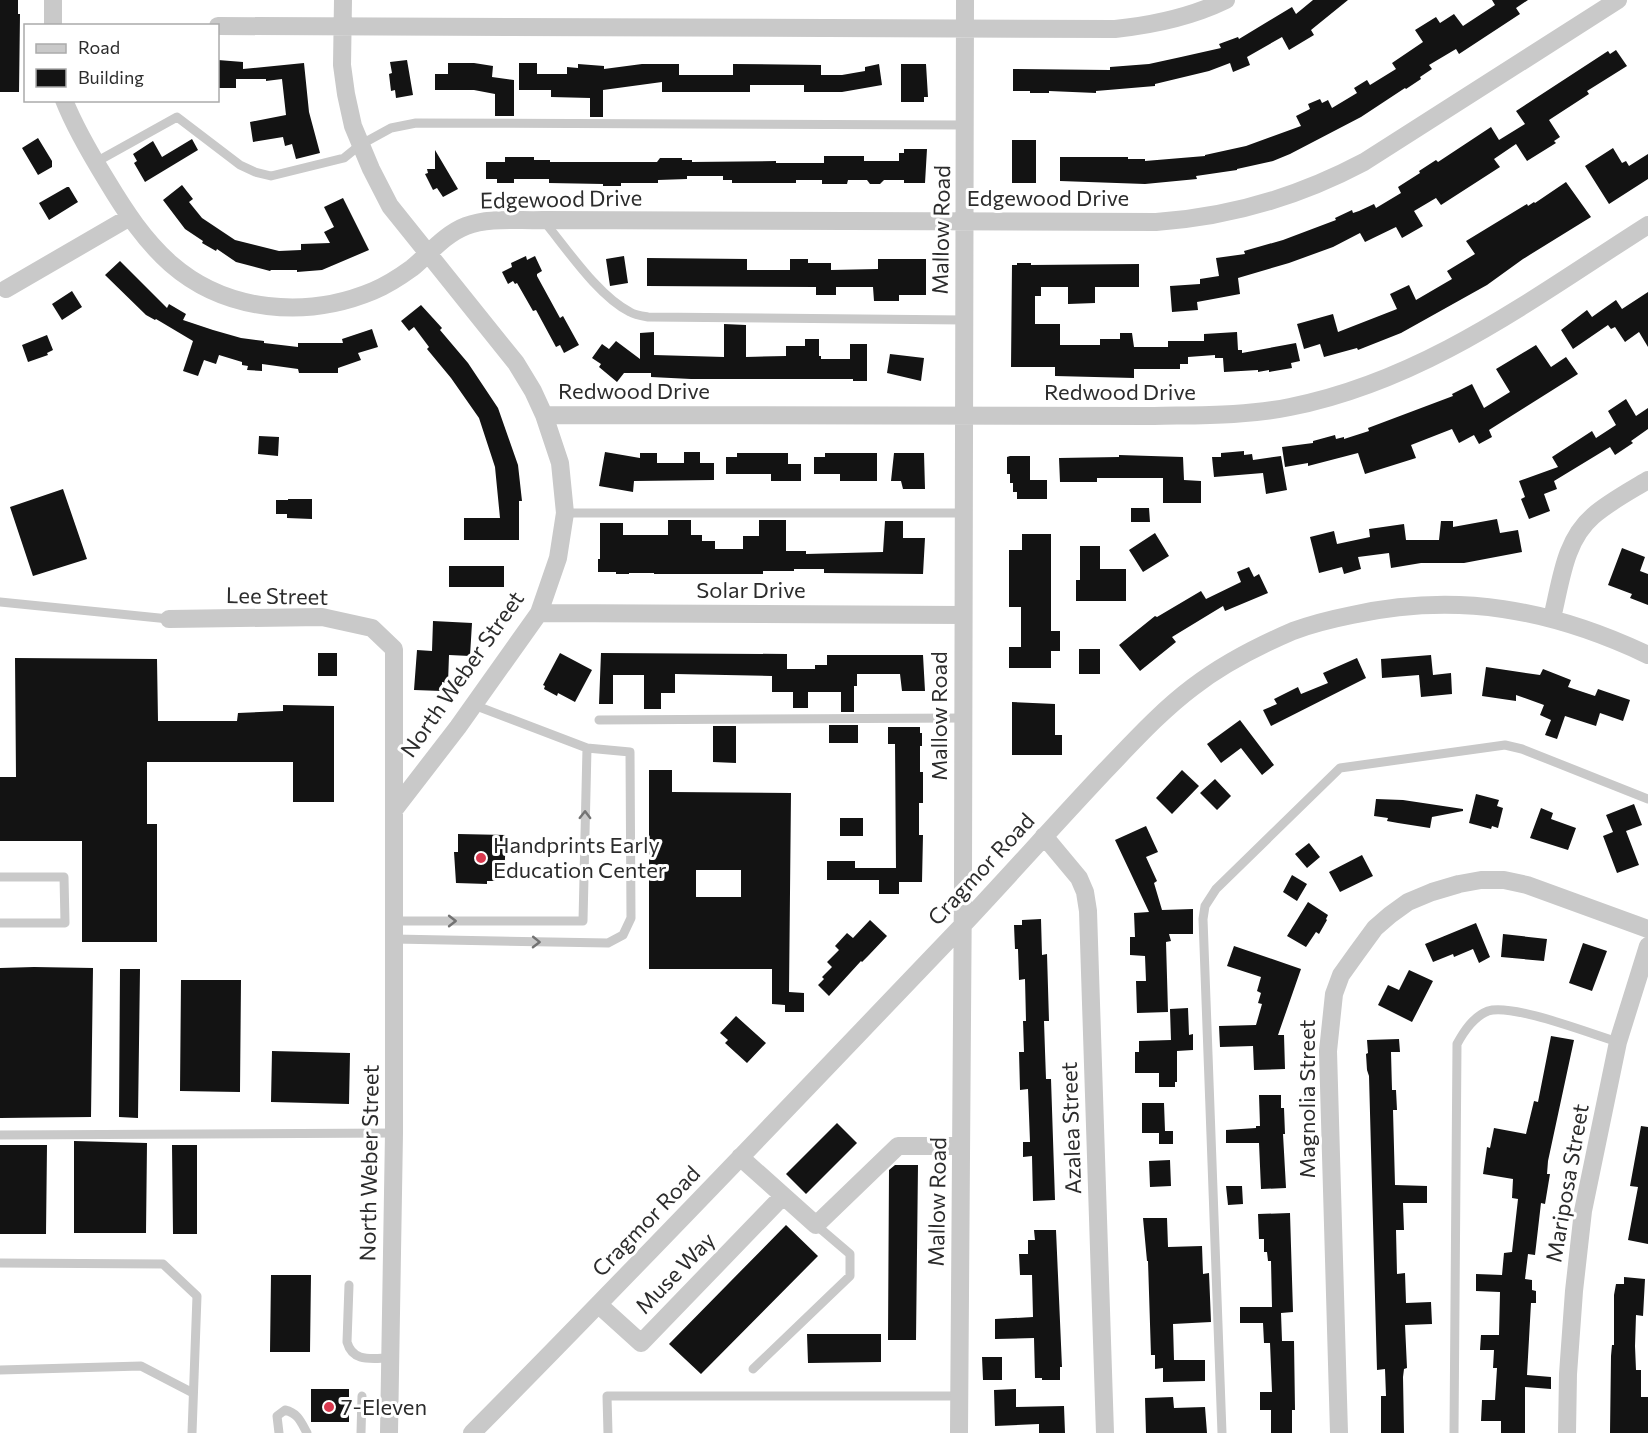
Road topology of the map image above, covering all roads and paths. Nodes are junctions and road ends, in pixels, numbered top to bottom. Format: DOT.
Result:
graph roads {
  1 [pos="53,0"];
  2 [pos="343,0"];
  3 [pos="965,0"];
  4 [pos="1226,0"];
  5 [pos="1618,0"];
  6 [pos="53,24"];
  7 [pos="219,26"];
  8 [pos="343,26"];
  9 [pos="965,29"];
  10 [pos="65,102"];
  11 [pos="966,125"];
  12 [pos="360,145"];
  13 [pos="96,162"];
  14 [pos="130,218"];
  15 [pos="543,220"];
  16 [pos="965,223"];
  17 [pos="1648,225"];
  18 [pos="429,252"];
  19 [pos="6,289"];
  20 [pos="964,320"];
  21 [pos="544,415"];
  22 [pos="965,417"];
  23 [pos="1648,480"];
  24 [pos="565,513"];
  25 [pos="964,513"];
  26 [pos="0,602"];
  27 [pos="539,613"];
  28 [pos="963,615"];
  29 [pos="1552,618"];
  30 [pos="169,619"];
  31 [pos="1648,655"];
  32 [pos="474,705"];
  33 [pos="963,718"];
  34 [pos="599,720"];
  35 [pos="587,748"];
  36 [pos="1648,799"];
  37 [pos="394,810"];
  38 [pos="1044,836"];
  39 [pos="0,877"];
  40 [pos="0,923"];
  41 [pos="963,924"];
  42 [pos="1648,929"];
  43 [pos="394,930"];
  44 [pos="1648,946"];
  45 [pos="1618,1042"];
  46 [pos="394,1133"];
  47 [pos="0,1135"];
  48 [pos="961,1146"];
  49 [pos="740,1157"];
  50 [pos="783,1196"];
  51 [pos="816,1225"];
  52 [pos="0,1263"];
  53 [pos="349,1285"];
  54 [pos="599,1305"];
  55 [pos="390,1358"];
  56 [pos="753,1369"];
  57 [pos="0,1370"];
  58 [pos="193,1393"];
  59 [pos="362,1396"];
  60 [pos="959,1396"];
  61 [pos="192,1433"];
  62 [pos="279,1433"];
  63 [pos="307,1433"];
  64 [pos="361,1433"];
  65 [pos="389,1433"];
  66 [pos="472,1433"];
  67 [pos="608,1433"];
  68 [pos="959,1433"];
  69 [pos="1105,1433"];
  70 [pos="1222,1433"];
  71 [pos="1339,1433"];
  72 [pos="1454,1433"];
  73 [pos="1567,1433"];
  1 -- 6 [label="street"];
  2 -- 8 [label="street, North Weber Street"];
  3 -- 9 [label="street, Mallow Road"];
  4 -- 9 [label="street"];
  5 -- 16 [label="street, Edgewood Drive"];
  7 -- 8 [label="street"];
  8 -- 9 [label="street"];
  8 -- 12 [label="street, North Weber Street"];
  9 -- 11 [label="street, Mallow Road"];
  10 -- 13 [label="street, Edgewood Drive"];
  11 -- 12 [label="lane"];
  11 -- 16 [label="street, Mallow Road"];
  12 -- 13 [label="lane"];
  12 -- 18 [label="street, North Weber Street"];
  13 -- 14 [label="street, Edgewood Drive"];
  14 -- 18 [label="street, Edgewood Drive"];
  14 -- 19 [label="street"];
  15 -- 16 [label="street, Edgewood Drive"];
  15 -- 18 [label="street, Edgewood Drive"];
  15 -- 20 [label="lane"];
  16 -- 20 [label="street, Mallow Road"];
  17 -- 22 [label="street, Redwood Drive"];
  18 -- 21 [label="street, North Weber Street"];
  20 -- 22 [label="street, Mallow Road"];
  21 -- 22 [label="street, Redwood Drive"];
  21 -- 24 [label="street, North Weber Street"];
  22 -- 25 [label="street, Mallow Road"];
  23 -- 29 [label="street"];
  24 -- 25 [label="lane"];
  24 -- 27 [label="street, North Weber Street"];
  25 -- 28 [label="street, Mallow Road"];
  26 -- 30 [label="lane"];
  27 -- 28 [label="street, Solar Drive"];
  27 -- 32 [label="street, North Weber Street"];
  28 -- 33 [label="street, Mallow Road"];
  29 -- 31 [label="street, Cragmor Road"];
  29 -- 38 [label="street, Cragmor Road"];
  30 -- 37 [label="street, Lee Street"];
  32 -- 35 [label="lane"];
  32 -- 37 [label="street, North Weber Street"];
  33 -- 34 [label="lane"];
  33 -- 41 [label="street, Mallow Road"];
  43 -- 35 [label="lane, one-way"];
  43 -- 35 [label="lane, one-way"];
  36 -- 70 [label="lane"];
  37 -- 43 [label="street, North Weber Street"];
  38 -- 41 [label="street, Cragmor Road"];
  38 -- 69 [label="street, Azalea Street"];
  39 -- 40 [label="lane"];
  41 -- 48 [label="street, Mallow Road"];
  41 -- 49 [label="street, Cragmor Road"];
  42 -- 71 [label="street, Magnolia Street"];
  43 -- 46 [label="street, North Weber Street"];
  44 -- 45 [label="street, Mariposa Street"];
  45 -- 72 [label="lane"];
  45 -- 73 [label="street, Mariposa Street"];
  46 -- 47 [label="lane"];
  46 -- 55 [label="street, North Weber Street"];
  48 -- 51 [label="street"];
  48 -- 60 [label="street, Mallow Road"];
  49 -- 50 [label="street"];
  49 -- 54 [label="street, Cragmor Road"];
  50 -- 51 [label="street"];
  50 -- 54 [label="street, Muse Way"];
  51 -- 56 [label="lane"];
  52 -- 58 [label="lane"];
  53 -- 55 [label="lane"];
  54 -- 66 [label="street, Cragmor Road"];
  55 -- 65 [label="street, North Weber Street"];
  57 -- 58 [label="lane"];
  58 -- 61 [label="lane"];
  59 -- 64 [label="lane"];
  60 -- 67 [label="lane"];
  60 -- 68 [label="street, Mallow Road"];
  62 -- 63 [label="lane"];
}
